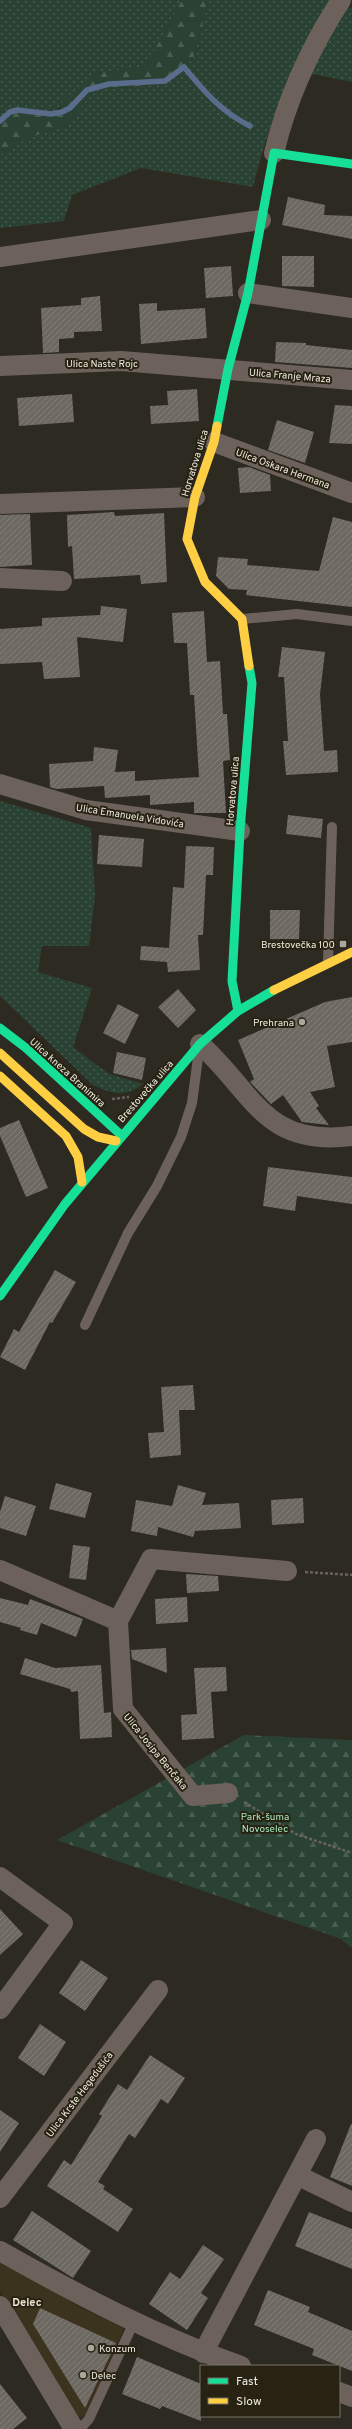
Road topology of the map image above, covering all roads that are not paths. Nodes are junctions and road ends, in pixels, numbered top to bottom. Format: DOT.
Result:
graph roads {
  1 [pos="341,0"];
  2 [pos="274,153"];
  3 [pos="352,164"];
  4 [pos="261,220"];
  5 [pos="0,257"];
  6 [pos="248,293"];
  7 [pos="352,308"];
  8 [pos="0,366"];
  9 [pos="228,370"];
  10 [pos="352,380"];
  11 [pos="214,442"];
  12 [pos="352,493"];
  13 [pos="194,497"];
  14 [pos="0,504"];
  15 [pos="0,578"];
  16 [pos="62,581"];
  17 [pos="242,620"];
  18 [pos="352,621"];
  19 [pos="0,784"];
  20 [pos="332,827"];
  21 [pos="240,831"];
  22 [pos="352,952"];
  23 [pos="328,962"];
  24 [pos="238,1011"];
  25 [pos="0,1028"];
  26 [pos="200,1044"];
  27 [pos="0,1053"];
  28 [pos="0,1076"];
  29 [pos="352,1136"];
  30 [pos="118,1138"];
  31 [pos="82,1182"];
  32 [pos="0,1296"];
  33 [pos="85,1325"];
  34 [pos="0,1570"];
  35 [pos="287,1571"];
  36 [pos="118,1621"];
  37 [pos="228,1793"];
  38 [pos="0,1877"];
  39 [pos="158,1990"];
  40 [pos="0,2009"];
  41 [pos="316,2139"];
  42 [pos="297,2175"];
  43 [pos="0,2198"];
  44 [pos="352,2202"];
  45 [pos="0,2251"];
  46 [pos="0,2306"];
  47 [pos="134,2322"];
  48 [pos="203,2353"];
  49 [pos="238,2365"];
  50 [pos="340,2392"];
  51 [pos="352,2397"];
  52 [pos="74,2429"];
  53 [pos="80,2429"];
  1 -- 2 [label="street"];
  2 -- 3 [label="street"];
  2 -- 4 [label="street, Horvatova ulica"];
  4 -- 5 [label="street"];
  4 -- 6 [label="street, Horvatova ulica"];
  6 -- 7 [label="street"];
  6 -- 9 [label="street, Horvatova ulica"];
  8 -- 9 [label="street, Ulica Naste Rojc"];
  9 -- 10 [label="street, Ulica Franje Mraza"];
  9 -- 11 [label="street, Horvatova ulica"];
  11 -- 12 [label="street, Ulica Oskara Hermana"];
  11 -- 13 [label="street, Horvatova ulica"];
  13 -- 14 [label="street"];
  13 -- 17 [label="street, Horvatova ulica"];
  15 -- 16 [label="street"];
  17 -- 18 [label="lane"];
  17 -- 21 [label="street, Horvatova ulica"];
  19 -- 21 [label="street, Ulica Emanuela Vidovića"];
  20 -- 23 [label="lane"];
  21 -- 24 [label="street, Horvatova ulica"];
  22 -- 23 [label="street, Brestovečka ulica"];
  23 -- 24 [label="street, Brestovečka ulica"];
  24 -- 26 [label="street, Brestovečka ulica"];
  25 -- 30 [label="street, Ulica kneza Branimira"];
  26 -- 29 [label="street"];
  26 -- 30 [label="street, Brestovečka ulica"];
  26 -- 33 [label="lane"];
  27 -- 30 [label="street"];
  28 -- 31 [label="street"];
  30 -- 31 [label="street, Brestovečka ulica"];
  31 -- 32 [label="street, Brestovečka ulica"];
  34 -- 36 [label="street"];
  35 -- 36 [label="street"];
  36 -- 37 [label="street, Ulica Josipa Benčaka"];
  38 -- 40 [label="street"];
  39 -- 43 [label="street, Ulica Krste Hegedušića"];
  41 -- 42 [label="street"];
  42 -- 44 [label="street"];
  42 -- 48 [label="street"];
  45 -- 47 [label="street"];
  46 -- 52 [label="street"];
  47 -- 48 [label="street"];
  47 -- 53 [label="lane"];
  48 -- 49 [label="street"];
  50 -- 51 [label="street"];
}
